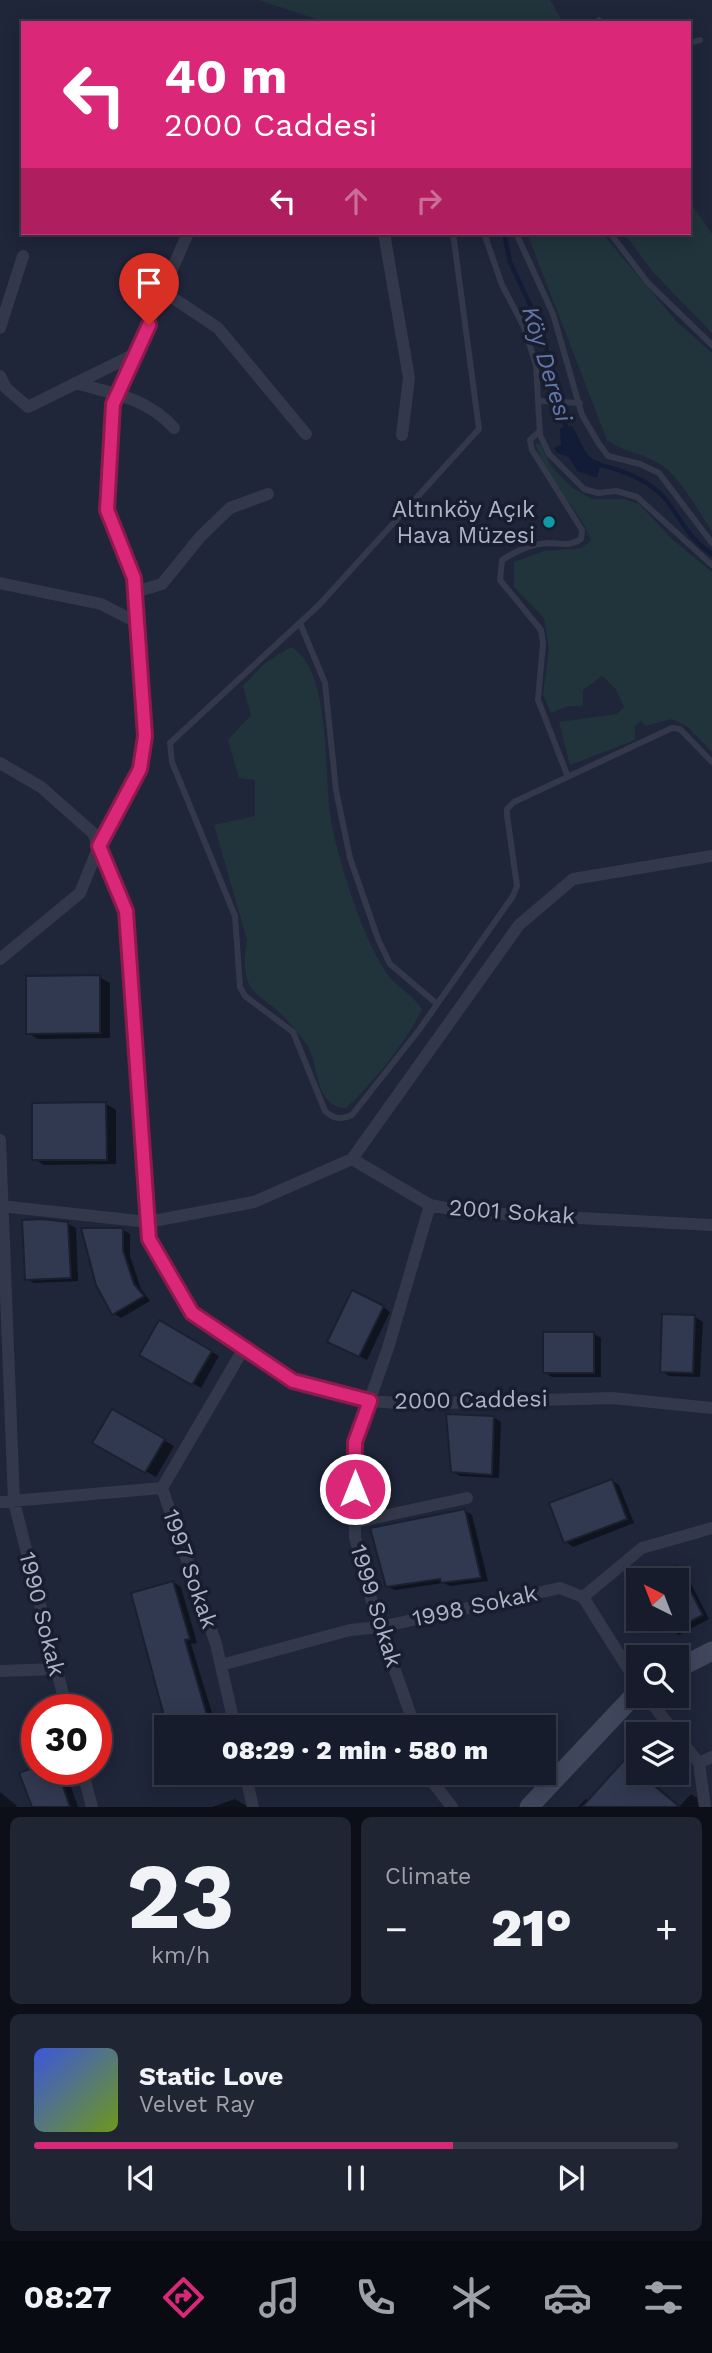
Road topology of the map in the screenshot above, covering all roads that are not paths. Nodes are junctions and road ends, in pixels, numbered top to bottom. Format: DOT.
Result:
graph roads {
  1 [pos="700,40"];
  2 [pos="691,43"];
  3 [pos="187,235"];
  4 [pos="384,235"];
  5 [pos="453,235"];
  6 [pos="485,235"];
  7 [pos="517,235"];
  8 [pos="612,235"];
  9 [pos="23,256"];
  10 [pos="164,292"];
  11 [pos="0,328"];
  12 [pos="712,345"];
  13 [pos="137,353"];
  14 [pos="0,376"];
  15 [pos="75,383"];
  16 [pos="118,394"];
  17 [pos="539,401"];
  18 [pos="580,403"];
  19 [pos="174,428"];
  20 [pos="540,431"];
  21 [pos="306,434"];
  22 [pos="402,435"];
  23 [pos="268,494"];
  24 [pos="712,544"];
  25 [pos="712,565"];
  26 [pos="0,583"];
  27 [pos="135,592"];
  28 [pos="138,623"];
  29 [pos="300,623"];
  30 [pos="712,762"];
  31 [pos="0,763"];
  32 [pos="568,777"];
  33 [pos="99,846"];
  34 [pos="712,856"];
  35 [pos="0,959"];
  36 [pos="437,1004"];
  37 [pos="0,1140"];
  38 [pos="352,1159"];
  39 [pos="429,1205"];
  40 [pos="1,1206"];
  41 [pos="148,1222"];
  42 [pos="712,1224"];
  43 [pos="244,1348"];
  44 [pos="370,1401"];
  45 [pos="712,1408"];
  46 [pos="162,1488"];
  47 [pos="467,1498"];
  48 [pos="0,1502"];
  49 [pos="14,1502"];
  50 [pos="355,1522"];
  51 [pos="712,1528"];
  52 [pos="583,1597"];
  53 [pos="380,1627"];
  54 [pos="712,1651"];
  55 [pos="689,1663"];
  56 [pos="221,1665"];
  57 [pos="626,1667"];
  58 [pos="56,1670"];
  59 [pos="0,1671"];
  60 [pos="63,1694"];
  61 [pos="626,1702"];
  62 [pos="656,1708"];
  63 [pos="232,1715"];
  64 [pos="411,1715"];
  65 [pos="667,1722"];
  66 [pos="689,1750"];
  67 [pos="712,1757"];
  68 [pos="699,1763"];
  69 [pos="86,1785"];
  70 [pos="248,1785"];
  71 [pos="435,1785"];
  72 [pos="92,1807"];
  73 [pos="253,1807"];
  74 [pos="452,1807"];
  75 [pos="529,1807"];
  76 [pos="705,1807"];
  1 -- 2 [label="lane"];
  3 -- 10 [label="street"];
  4 -- 22 [label="street"];
  5 -- 29 [label="lane"];
  6 -- 17 [label="lane"];
  7 -- 18 [label="lane"];
  8 -- 12 [label="lane"];
  9 -- 11 [label="street"];
  10 -- 13 [label="street"];
  10 -- 21 [label="street"];
  13 -- 15 [label="street"];
  13 -- 16 [label="street"];
  14 -- 15 [label="street"];
  15 -- 16 [label="street"];
  16 -- 19 [label="street"];
  16 -- 27 [label="street"];
  17 -- 18 [label="lane"];
  17 -- 20 [label="lane"];
  18 -- 24 [label="lane"];
  20 -- 25 [label="lane"];
  20 -- 32 [label="lane"];
  23 -- 27 [label="street"];
  26 -- 28 [label="street"];
  27 -- 28 [label="street"];
  28 -- 33 [label="street"];
  29 -- 36 [label="lane"];
  29 -- 36 [label="lane"];
  30 -- 32 [label="lane"];
  31 -- 33 [label="street, 2000 Caddesi"];
  32 -- 36 [label="lane"];
  33 -- 35 [label="street"];
  33 -- 41 [label="street, 2000 Caddesi"];
  34 -- 38 [label="street"];
  37 -- 40 [label="street, 1990 Sokak"];
  38 -- 39 [label="street, 2001 Sokak"];
  38 -- 41 [label="street"];
  39 -- 42 [label="street, 2001 Sokak"];
  39 -- 44 [label="street, 1999 Sokak"];
  40 -- 41 [label="street"];
  40 -- 49 [label="street, 1990 Sokak"];
  41 -- 43 [label="street, 2000 Caddesi"];
  43 -- 44 [label="street, 2000 Caddesi"];
  43 -- 46 [label="street, 1997 Sokak"];
  44 -- 45 [label="street, 2000 Caddesi"];
  44 -- 50 [label="street, 1999 Sokak"];
  46 -- 49 [label="street"];
  46 -- 56 [label="street, 1997 Sokak"];
  47 -- 50 [label="street"];
  48 -- 49 [label="street"];
  49 -- 58 [label="street, 1990 Sokak"];
  50 -- 53 [label="street, 1999 Sokak"];
  51 -- 52 [label="street"];
  52 -- 53 [label="street, 1998 Sokak"];
  52 -- 57 [label="street"];
  53 -- 56 [label="street, 1998 Sokak"];
  53 -- 64 [label="street, 1999 Sokak"];
  54 -- 55 [label="street"];
  56 -- 63 [label="street, 1997 Sokak"];
  58 -- 59 [label="street"];
  58 -- 60 [label="street, 1990 Sokak"];
  61 -- 75 [label="street"];
  62 -- 65 [label="street"];
  66 -- 68 [label="street"];
  67 -- 68 [label="street"];
  68 -- 76 [label="street"];
  69 -- 72 [label="street"];
  70 -- 73 [label="street"];
  71 -- 74 [label="street"];
}
